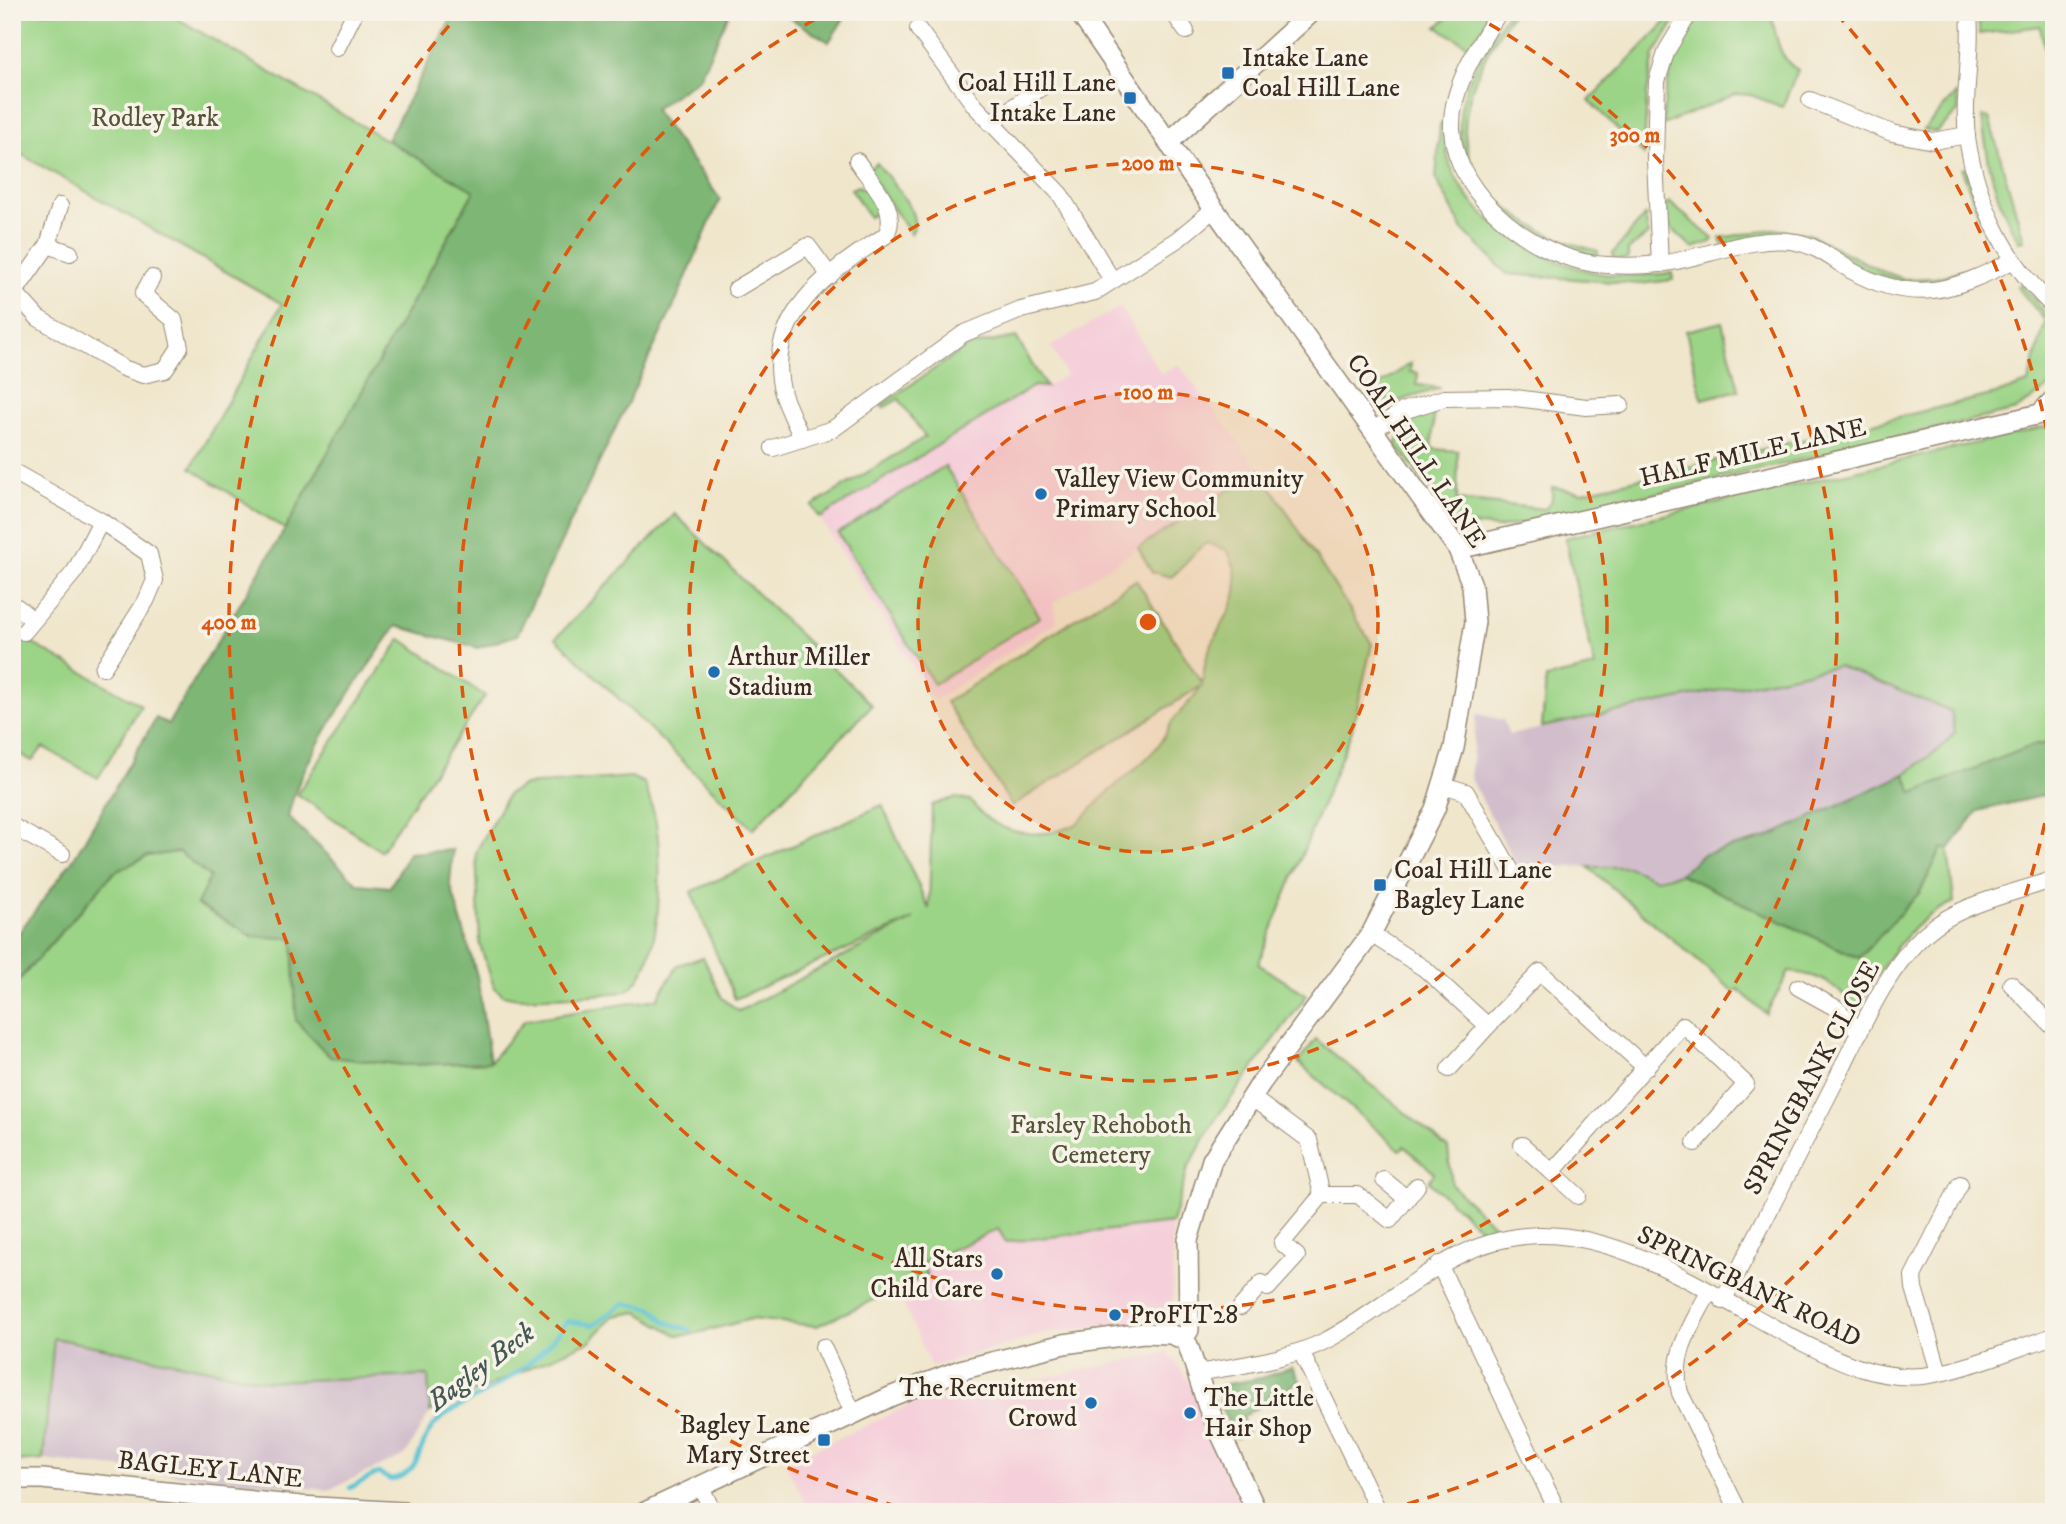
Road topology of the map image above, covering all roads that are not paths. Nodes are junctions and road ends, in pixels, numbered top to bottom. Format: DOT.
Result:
graph roads {
  1 [pos="355,12"];
  2 [pos="1079,12"];
  3 [pos="1173,12"];
  4 [pos="1312,12"];
  5 [pos="1499,12"];
  6 [pos="1690,12"];
  7 [pos="1969,12"];
  8 [pos="918,29"];
  9 [pos="1186,31"];
  10 [pos="337,48"];
  11 [pos="1042,87"];
  12 [pos="1810,100"];
  13 [pos="990,122"];
  14 [pos="1967,135"];
  15 [pos="1170,141"];
  16 [pos="857,161"];
  17 [pos="60,206"];
  18 [pos="1214,209"];
  19 [pos="48,245"];
  20 [pos="70,253"];
  21 [pos="2012,261"];
  22 [pos="1660,264"];
  23 [pos="830,276"];
  24 [pos="152,278"];
  25 [pos="1112,280"];
  26 [pos="736,289"];
  27 [pos="14,291"];
  28 [pos="2054,307"];
  29 [pos="2054,399"];
  30 [pos="1621,405"];
  31 [pos="1373,430"];
  32 [pos="802,439"];
  33 [pos="773,448"];
  34 [pos="12,471"];
  35 [pos="101,521"];
  36 [pos="1458,549"];
  37 [pos="17,607"];
  38 [pos="98,644"];
  39 [pos="113,653"];
  40 [pos="103,668"];
  41 [pos="1443,785"];
  42 [pos="12,826"];
  43 [pos="62,854"];
  44 [pos="1512,872"];
  45 [pos="2054,880"];
  46 [pos="1371,934"];
  47 [pos="2011,984"];
  48 [pos="1798,987"];
  49 [pos="1488,1026"];
  50 [pos="2054,1028"];
  51 [pos="1860,1032"];
  52 [pos="1646,1068"];
  53 [pos="1449,1069"];
  54 [pos="1251,1097"];
  55 [pos="1695,1143"];
  56 [pos="1522,1145"];
  57 [pos="1552,1172"];
  58 [pos="1384,1180"];
  59 [pos="1960,1184"];
  60 [pos="1417,1186"];
  61 [pos="1322,1195"];
  62 [pos="1578,1196"];
  63 [pos="1407,1199"];
  64 [pos="1439,1264"];
  65 [pos="1716,1297"];
  66 [pos="1241,1307"];
  67 [pos="2054,1336"];
  68 [pos="1183,1339"];
  69 [pos="823,1347"];
  70 [pos="1301,1352"];
  71 [pos="1939,1372"];
  72 [pos="1198,1373"];
  73 [pos="855,1415"];
  74 [pos="12,1479"];
  75 [pos="701,1486"];
  76 [pos="403,1512"];
  77 [pos="645,1512"];
  78 [pos="713,1512"];
  79 [pos="1257,1512"];
  80 [pos="1379,1512"];
  81 [pos="1558,1512"];
  82 [pos="1739,1512"];
  1 -- 10 [label="street"];
  2 -- 15 [label="street, COAL HILL LANE"];
  3 -- 9 [label="street"];
  4 -- 15 [label="street"];
  5 -- 22 [label="street"];
  6 -- 22 [label="street"];
  7 -- 14 [label="street"];
  8 -- 13 [label="street"];
  11 -- 13 [label="street"];
  12 -- 14 [label="street"];
  13 -- 25 [label="street"];
  14 -- 21 [label="street"];
  15 -- 18 [label="street, COAL HILL LANE"];
  16 -- 23 [label="street"];
  17 -- 19 [label="street"];
  18 -- 25 [label="street"];
  18 -- 31 [label="street, COAL HILL LANE"];
  19 -- 20 [label="street"];
  19 -- 27 [label="street"];
  21 -- 22 [label="street"];
  21 -- 28 [label="street"];
  23 -- 26 [label="street"];
  23 -- 32 [label="street"];
  24 -- 27 [label="street"];
  25 -- 32 [label="street"];
  29 -- 36 [label="street, HALF MILE LANE"];
  30 -- 31 [label="street"];
  31 -- 36 [label="street, COAL HILL LANE"];
  32 -- 33 [label="street"];
  34 -- 35 [label="street"];
  35 -- 37 [label="street"];
  35 -- 39 [label="street"];
  36 -- 41 [label="street, COAL HILL LANE"];
  38 -- 39 [label="street"];
  39 -- 40 [label="street"];
  41 -- 44 [label="street"];
  41 -- 46 [label="street, COAL HILL LANE"];
  42 -- 43 [label="street"];
  45 -- 51 [label="street, SPRINGBANK CLOSE"];
  46 -- 49 [label="street"];
  46 -- 54 [label="street, COAL HILL LANE"];
  47 -- 50 [label="street"];
  48 -- 51 [label="street"];
  49 -- 52 [label="street"];
  49 -- 53 [label="street"];
  51 -- 65 [label="street, SPRINGBANK CLOSE"];
  52 -- 55 [label="street"];
  52 -- 57 [label="street"];
  54 -- 61 [label="street"];
  54 -- 68 [label="street, COAL HILL LANE"];
  56 -- 57 [label="street"];
  57 -- 62 [label="street"];
  58 -- 63 [label="street"];
  59 -- 71 [label="street"];
  60 -- 63 [label="street"];
  61 -- 63 [label="street"];
  61 -- 66 [label="street"];
  64 -- 65 [label="street, SPRINGBANK ROAD"];
  64 -- 70 [label="street, SPRINGBANK ROAD"];
  64 -- 81 [label="street"];
  65 -- 71 [label="street, SPRINGBANK ROAD"];
  65 -- 82 [label="street, SPRINGBANK CLOSE"];
  67 -- 71 [label="street, SPRINGBANK ROAD"];
  68 -- 72 [label="street"];
  68 -- 73 [label="street"];
  69 -- 73 [label="street"];
  70 -- 72 [label="street, SPRINGBANK ROAD"];
  70 -- 80 [label="street"];
  72 -- 79 [label="street"];
  73 -- 75 [label="street"];
  74 -- 76 [label="street, BAGLEY LANE"];
  75 -- 77 [label="street"];
  75 -- 78 [label="street"];
}
